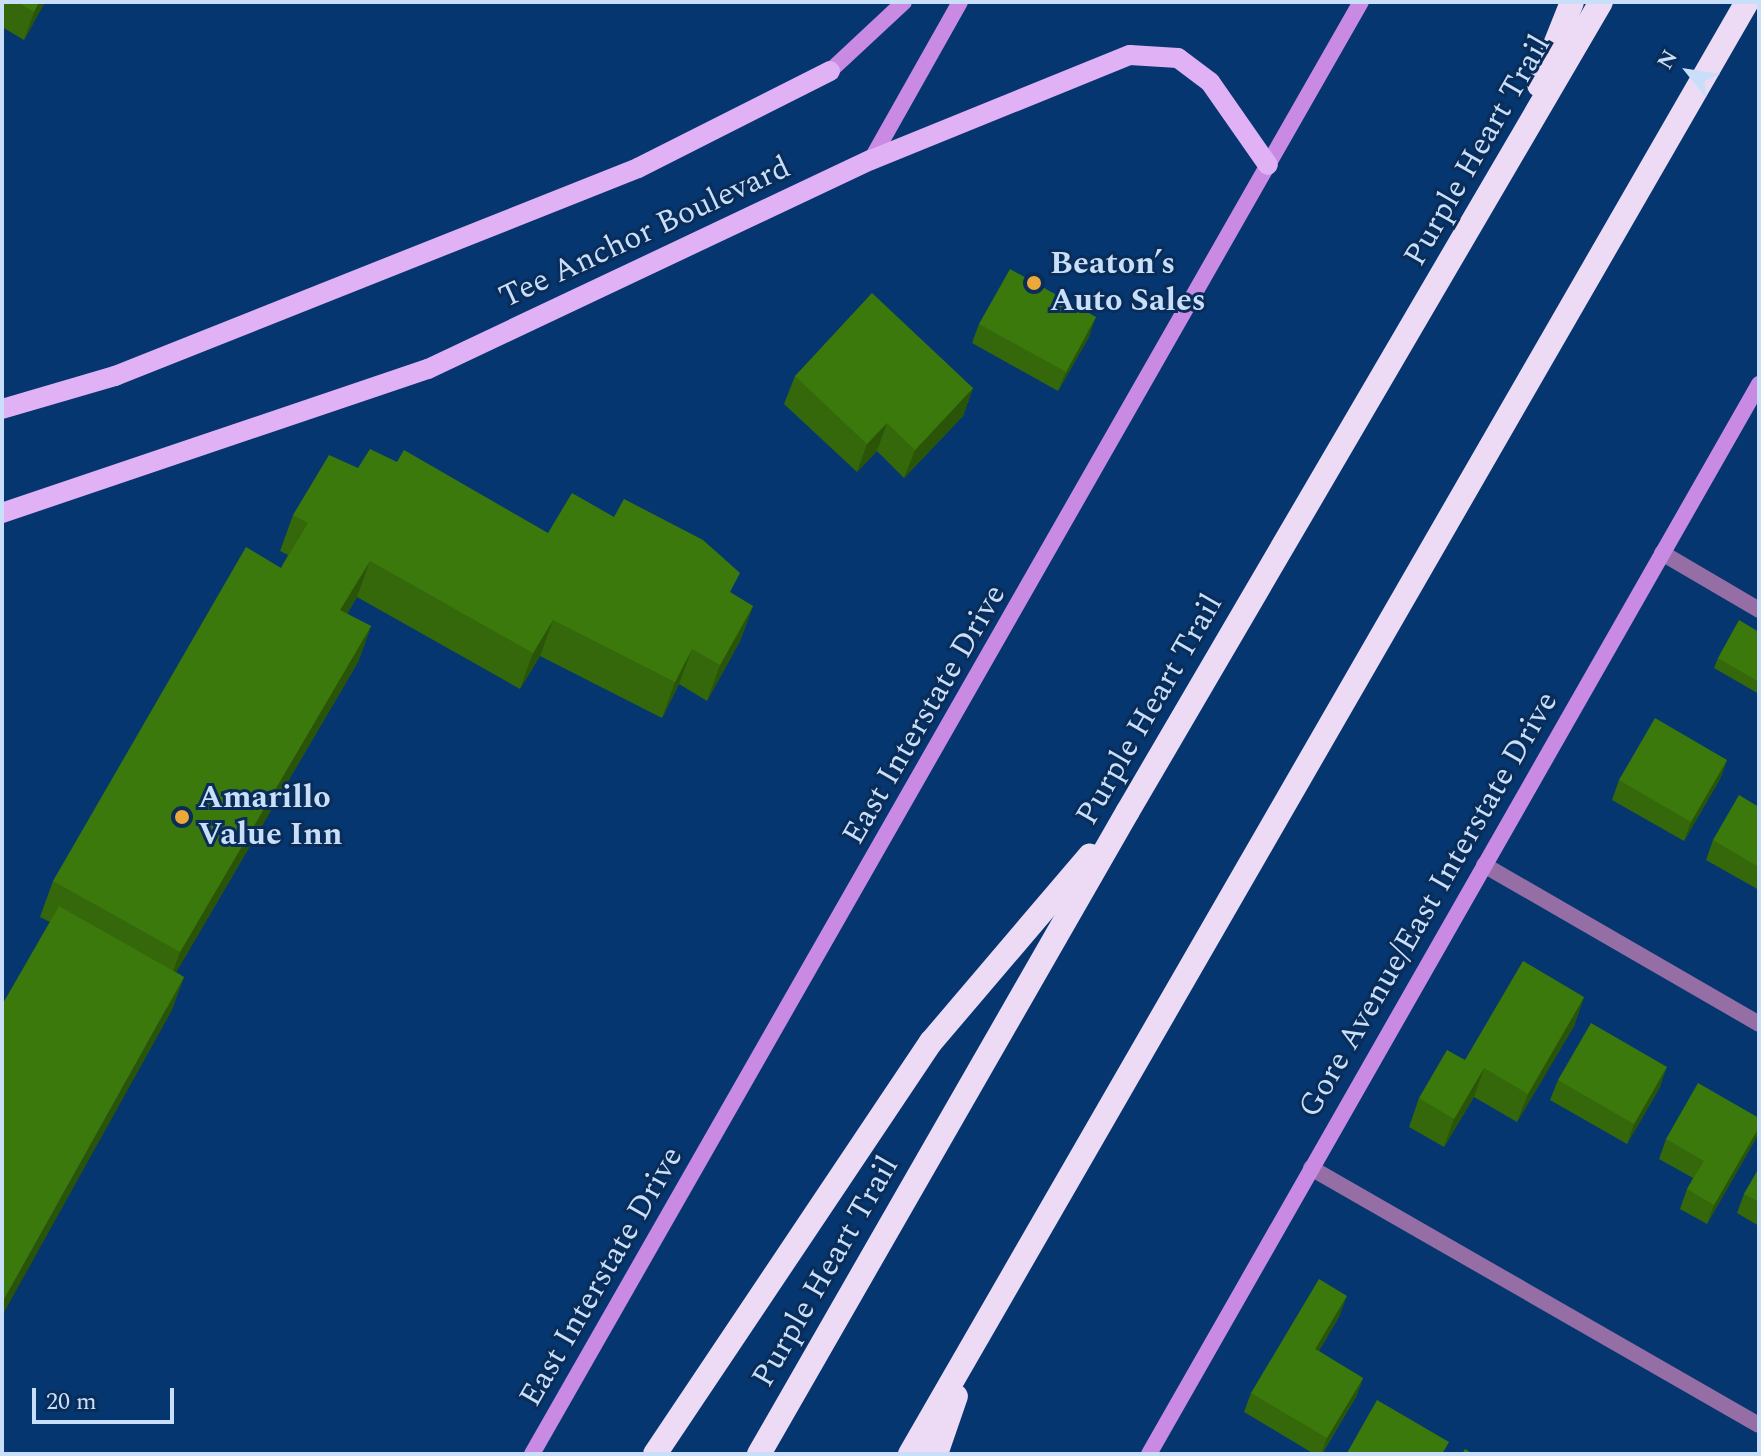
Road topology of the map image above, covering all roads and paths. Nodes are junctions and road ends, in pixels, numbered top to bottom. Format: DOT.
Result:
graph roads {
  1 [pos="904,2"];
  2 [pos="960,2"];
  3 [pos="1361,2"];
  4 [pos="1572,2"];
  5 [pos="1601,2"];
  6 [pos="1747,2"];
  7 [pos="1759,14"];
  8 [pos="830,71"];
  9 [pos="1690,102"];
  10 [pos="871,160"];
  11 [pos="1508,164"];
  12 [pos="1268,165"];
  13 [pos="1759,384"];
  14 [pos="2,409"];
  15 [pos="2,513"];
  16 [pos="1662,553"];
  17 [pos="1759,610"];
  18 [pos="1128,811"];
  19 [pos="1484,865"];
  20 [pos="1759,1024"];
  21 [pos="1311,1168"];
  22 [pos="974,1342"];
  23 [pos="1759,1425"];
  24 [pos="532,1454"];
  25 [pos="655,1454"];
  26 [pos="759,1454"];
  27 [pos="910,1454"];
  28 [pos="936,1454"];
  29 [pos="1149,1454"];
  1 -- 8 [label="main road"];
  2 -- 10 [label="main road"];
  3 -- 12 [label="main road, East Interstate Drive"];
  4 -- 11 [label="highway"];
  5 -- 11 [label="highway, Purple Heart Trail"];
  6 -- 9 [label="highway"];
  7 -- 9 [label="highway"];
  8 -- 14 [label="main road, Tee Anchor Boulevard"];
  9 -- 22 [label="highway"];
  10 -- 12 [label="main road, Tee Anchor Boulevard"];
  10 -- 15 [label="main road, Tee Anchor Boulevard"];
  11 -- 18 [label="highway, Purple Heart Trail"];
  12 -- 24 [label="main road, East Interstate Drive"];
  13 -- 16 [label="main road, Gore Avenue/East Interstate Drive"];
  16 -- 17 [label="street"];
  16 -- 19 [label="main road, Gore Avenue/East Interstate Drive"];
  18 -- 25 [label="highway"];
  18 -- 26 [label="highway, Purple Heart Trail"];
  19 -- 20 [label="street"];
  19 -- 21 [label="main road, Gore Avenue/East Interstate Drive"];
  21 -- 23 [label="street"];
  21 -- 29 [label="main road, Gore Avenue/East Interstate Drive"];
  22 -- 27 [label="highway"];
  22 -- 28 [label="highway"];
}
